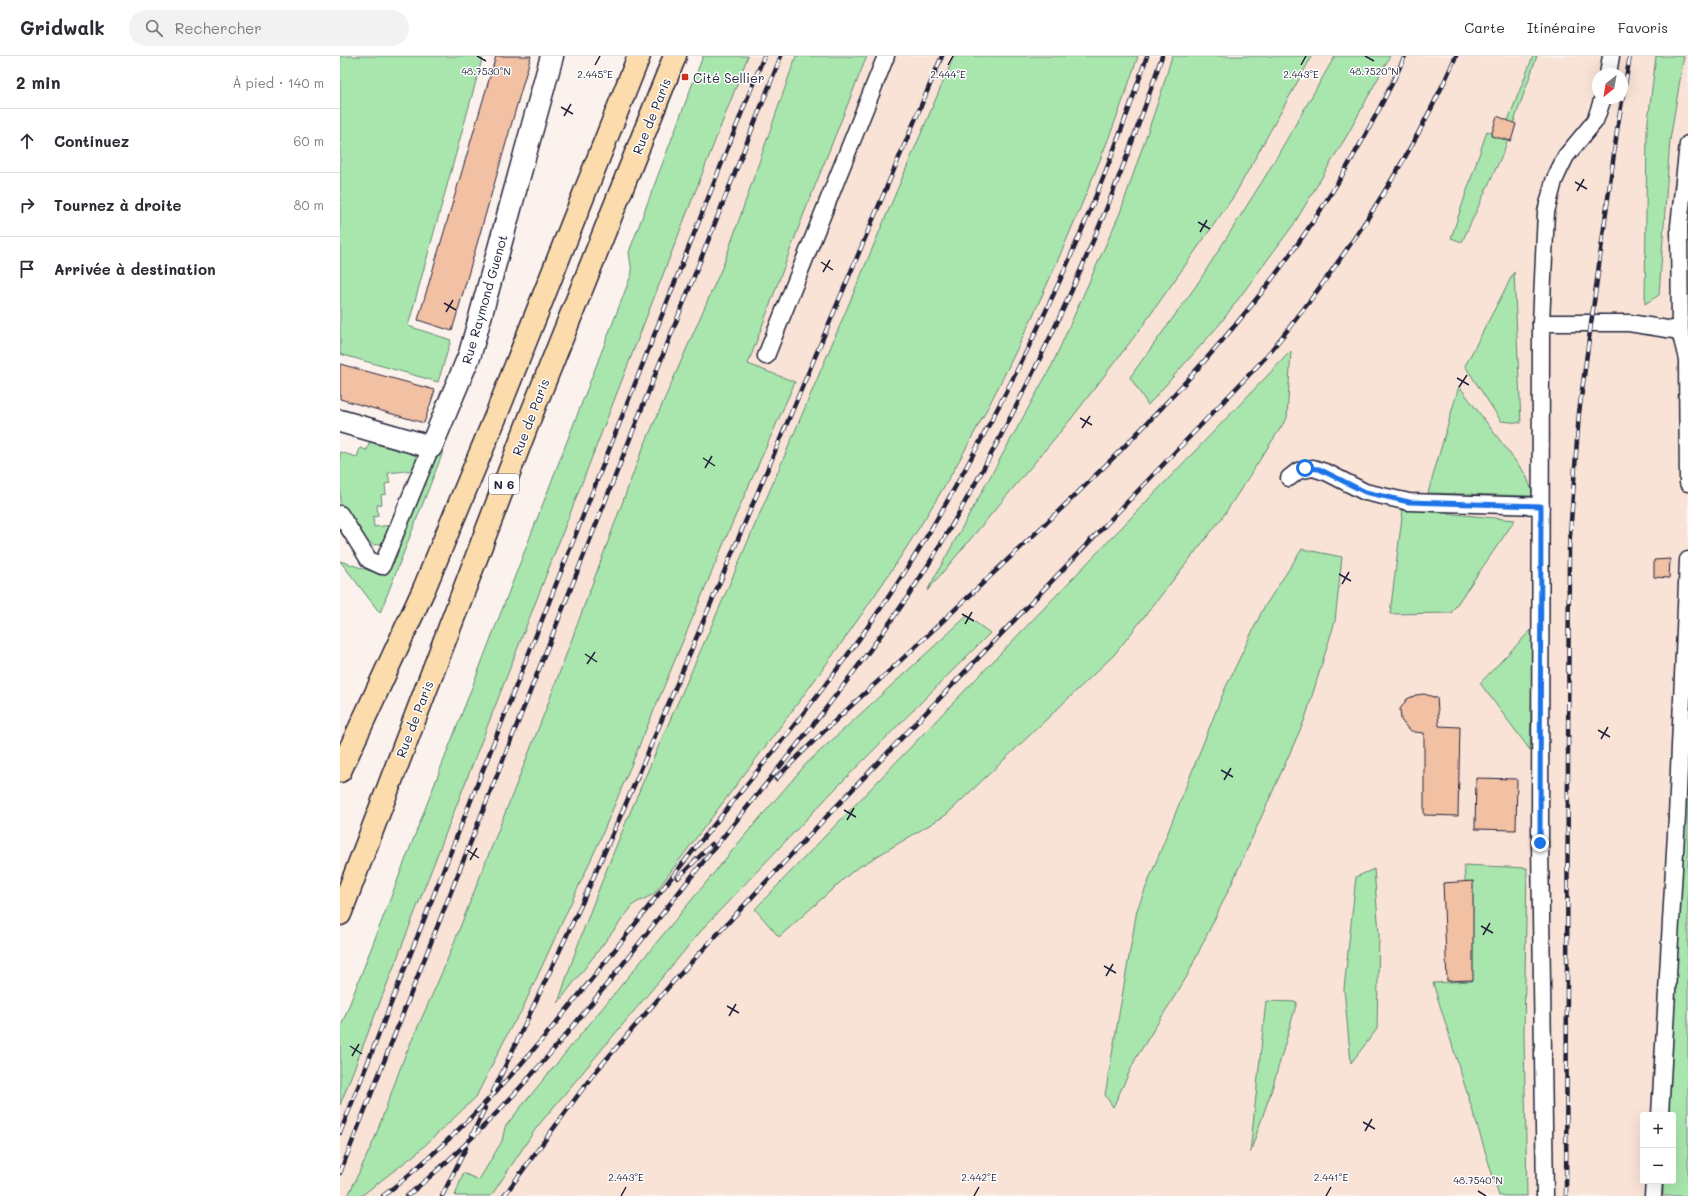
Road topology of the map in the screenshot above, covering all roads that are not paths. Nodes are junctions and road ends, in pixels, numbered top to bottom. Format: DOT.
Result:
graph roads {
  1 [pos="552,56"];
  2 [pos="640,56"];
  3 [pos="675,56"];
  4 [pos="886,56"];
  5 [pos="1611,56"];
  6 [pos="1609,68"];
  7 [pos="1601,104"];
  8 [pos="1688,144"];
  9 [pos="1541,323"];
  10 [pos="1680,331"];
  11 [pos="766,356"];
  12 [pos="340,422"];
  13 [pos="431,447"];
  14 [pos="1688,469"];
  15 [pos="1289,478"];
  16 [pos="1688,483"];
  17 [pos="1541,506"];
  18 [pos="340,514"];
  19 [pos="1688,560"];
  20 [pos="340,771"];
  21 [pos="340,914"];
  22 [pos="1660,1112"];
  23 [pos="1654,1184"];
  24 [pos="1545,1196"];
  25 [pos="1653,1196"];
  1 -- 13 [label="street, Rue Raymond Guenot"];
  2 -- 20 [label="main road, N 6"];
  3 -- 21 [label="main road, Rue de Paris / N 6"];
  4 -- 11 [label="lane"];
  5 -- 6 [label="lane"];
  7 -- 9 [label="lane"];
  8 -- 10 [label="lane"];
  9 -- 10 [label="lane"];
  9 -- 17 [label="lane"];
  10 -- 14 [label="lane"];
  12 -- 13 [label="street"];
  13 -- 18 [label="lane"];
  14 -- 16 [label="lane"];
  15 -- 17 [label="lane"];
  17 -- 24 [label="lane"];
  19 -- 22 [label="lane"];
  23 -- 25 [label="lane"];
}
